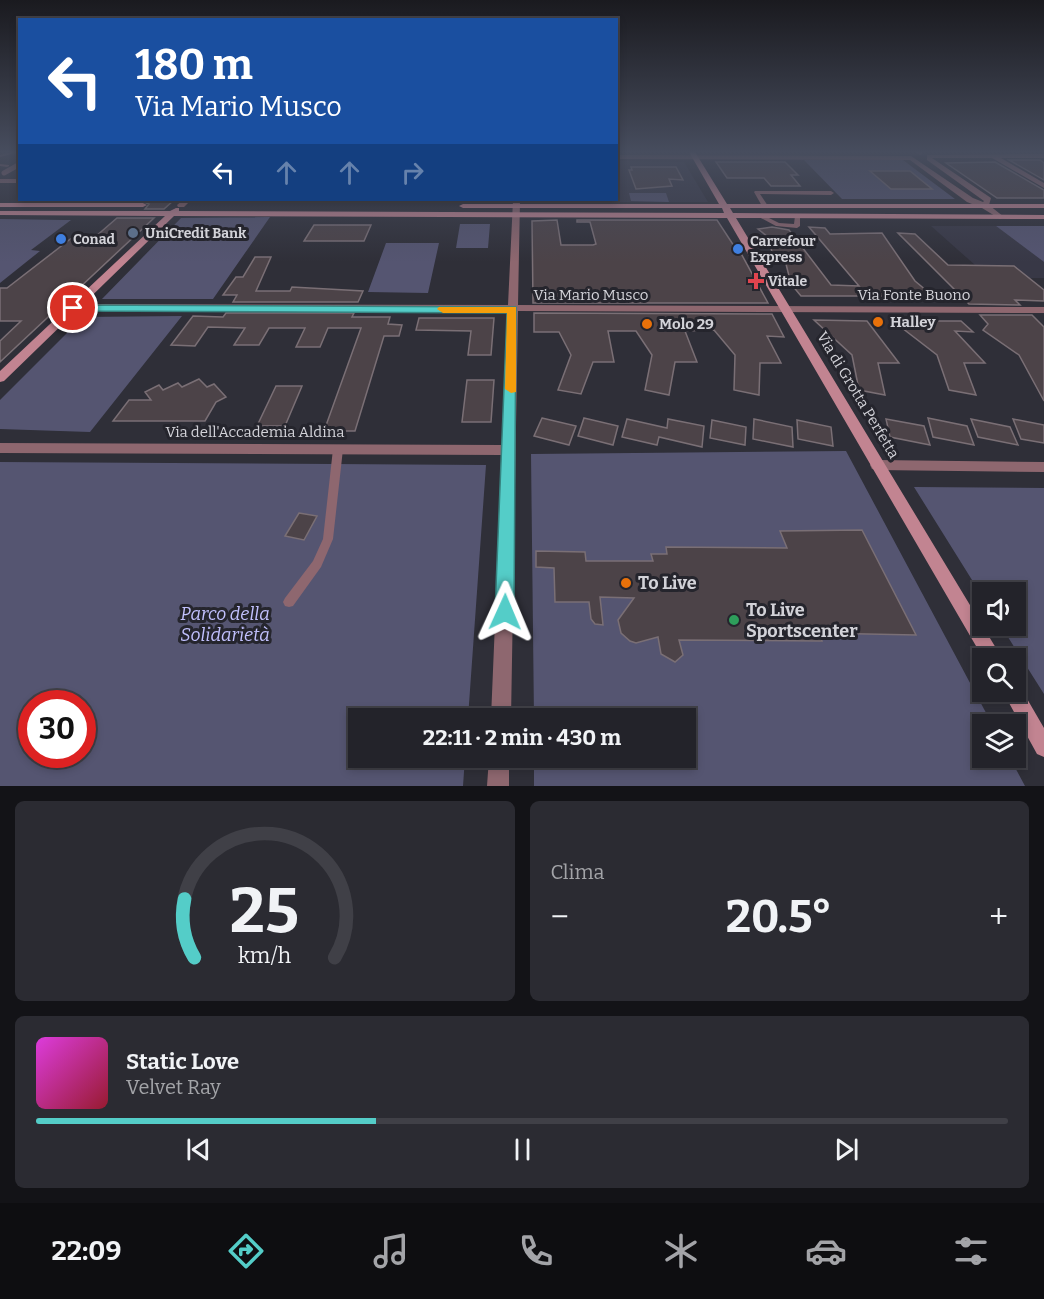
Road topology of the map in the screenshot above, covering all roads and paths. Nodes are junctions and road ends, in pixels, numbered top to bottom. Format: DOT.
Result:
graph roads {
  1 [pos="714,189"];
  2 [pos="956,189"];
  3 [pos="971,189"];
  4 [pos="831,193"];
  5 [pos="65,202"];
  6 [pos="184,202"];
  7 [pos="0,205"];
  8 [pos="724,206"];
  9 [pos="765,206"];
  10 [pos="985,206"];
  11 [pos="1044,206"];
  12 [pos="516,207"];
  13 [pos="0,213"];
  14 [pos="51,213"];
  15 [pos="173,213"];
  16 [pos="730,216"];
  17 [pos="1000,217"];
  18 [pos="1044,217"];
  19 [pos="73,308"];
  20 [pos="512,309"];
  21 [pos="784,309"];
  22 [pos="1044,310"];
  23 [pos="0,378"];
  24 [pos="0,448"];
  25 [pos="338,449"];
  26 [pos="509,450"];
  27 [pos="877,465"];
  28 [pos="1044,467"];
  29 [pos="289,602"];
  30 [pos="987,648"];
  31 [pos="1018,702"];
  32 [pos="501,708"];
  33 [pos="1044,747"];
  34 [pos="499,768"];
  35 [pos="498,786"];
  1 -- 8 [label="street, Via di Grotta Perfetta"];
  2 -- 10 [label="street"];
  3 -- 10 [label="street"];
  4 -- 9 [label="lane"];
  5 -- 6 [label="street"];
  5 -- 7 [label="street"];
  5 -- 14 [label="street"];
  6 -- 12 [label="street"];
  6 -- 15 [label="street"];
  8 -- 9 [label="street"];
  8 -- 12 [label="street"];
  8 -- 16 [label="street, Via di Grotta Perfetta"];
  9 -- 10 [label="street"];
  10 -- 11 [label="street"];
  10 -- 17 [label="street"];
  12 -- 15 [label="street"];
  12 -- 16 [label="street"];
  12 -- 20 [label="street"];
  13 -- 14 [label="street"];
  14 -- 15 [label="street"];
  15 -- 19 [label="street"];
  16 -- 17 [label="street"];
  16 -- 21 [label="street, Via di Grotta Perfetta"];
  17 -- 18 [label="street"];
  19 -- 20 [label="street, Via Mario Musco"];
  19 -- 23 [label="street"];
  20 -- 21 [label="street, Via Mario Musco"];
  20 -- 26 [label="street"];
  21 -- 22 [label="street, Via Fonte Buono"];
  21 -- 27 [label="street, Via di Grotta Perfetta"];
  24 -- 25 [label="street, Via dell'Accademia Aldina"];
  25 -- 26 [label="street, Via dell'Accademia Aldina"];
  25 -- 29 [label="lane"];
  26 -- 32 [label="street"];
  27 -- 28 [label="street"];
  27 -- 30 [label="street, Via di Grotta Perfetta"];
  31 -- 33 [label="street"];
  34 -- 35 [label="street"];
}
